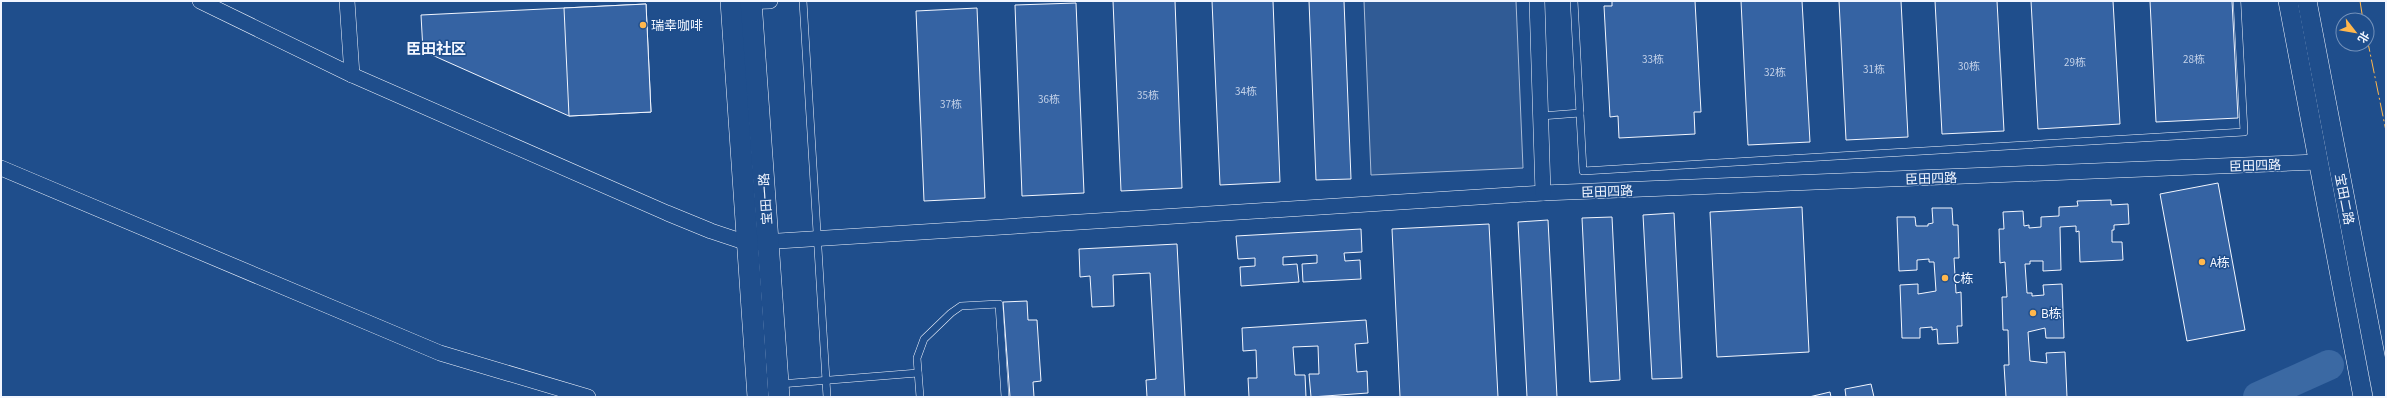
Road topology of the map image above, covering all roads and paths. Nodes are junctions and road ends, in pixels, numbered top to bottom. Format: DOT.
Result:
graph roads {
  1 [pos="200,1"];
  2 [pos="347,1"];
  3 [pos="803,1"];
  4 [pos="1537,1"];
  5 [pos="1574,1"];
  6 [pos="2237,1"];
  7 [pos="2288,1"];
  8 [pos="2307,1"];
  9 [pos="747,2"];
  10 [pos="352,75"];
  11 [pos="1580,113"];
  12 [pos="1541,116"];
  13 [pos="2318,162"];
  14 [pos="1,168"];
  15 [pos="1543,194"];
  16 [pos="818,238"];
  17 [pos="768,241"];
  18 [pos="747,243"];
  19 [pos="918,373"];
  20 [pos="826,380"];
  21 [pos="778,391"];
  22 [pos="588,397"];
  23 [pos="758,397"];
  24 [pos="827,397"];
  25 [pos="920,397"];
  26 [pos="1005,397"];
  27 [pos="2363,397"];
  28 [pos="2383,397"];
  1 -- 10 [label="street"];
  2 -- 10 [label="street"];
  3 -- 16 [label="lane"];
  4 -- 12 [label="street"];
  5 -- 11 [label="lane"];
  6 -- 11 [label="lane"];
  7 -- 13 [label="street, 宝田二路"];
  8 -- 28 [label="street, 宝田二路"];
  9 -- 17 [label="main road, 宝田一路"];
  9 -- 18 [label="main road, 宝田一路"];
  10 -- 18 [label="street"];
  11 -- 12 [label="lane"];
  12 -- 15 [label="street"];
  13 -- 15 [label="street, 臣田四路"];
  13 -- 27 [label="street, 宝田二路"];
  14 -- 22 [label="street"];
  15 -- 16 [label="street, 臣田四路"];
  16 -- 17 [label="street, 臣田四路"];
  16 -- 20 [label="lane"];
  17 -- 18 [label="street, 臣田四路"];
  17 -- 21 [label="main road, 宝田一路"];
  18 -- 23 [label="main road, 宝田一路"];
  19 -- 20 [label="lane"];
  19 -- 25 [label="lane"];
  19 -- 26 [label="lane"];
  20 -- 21 [label="lane"];
  20 -- 24 [label="lane"];
}
